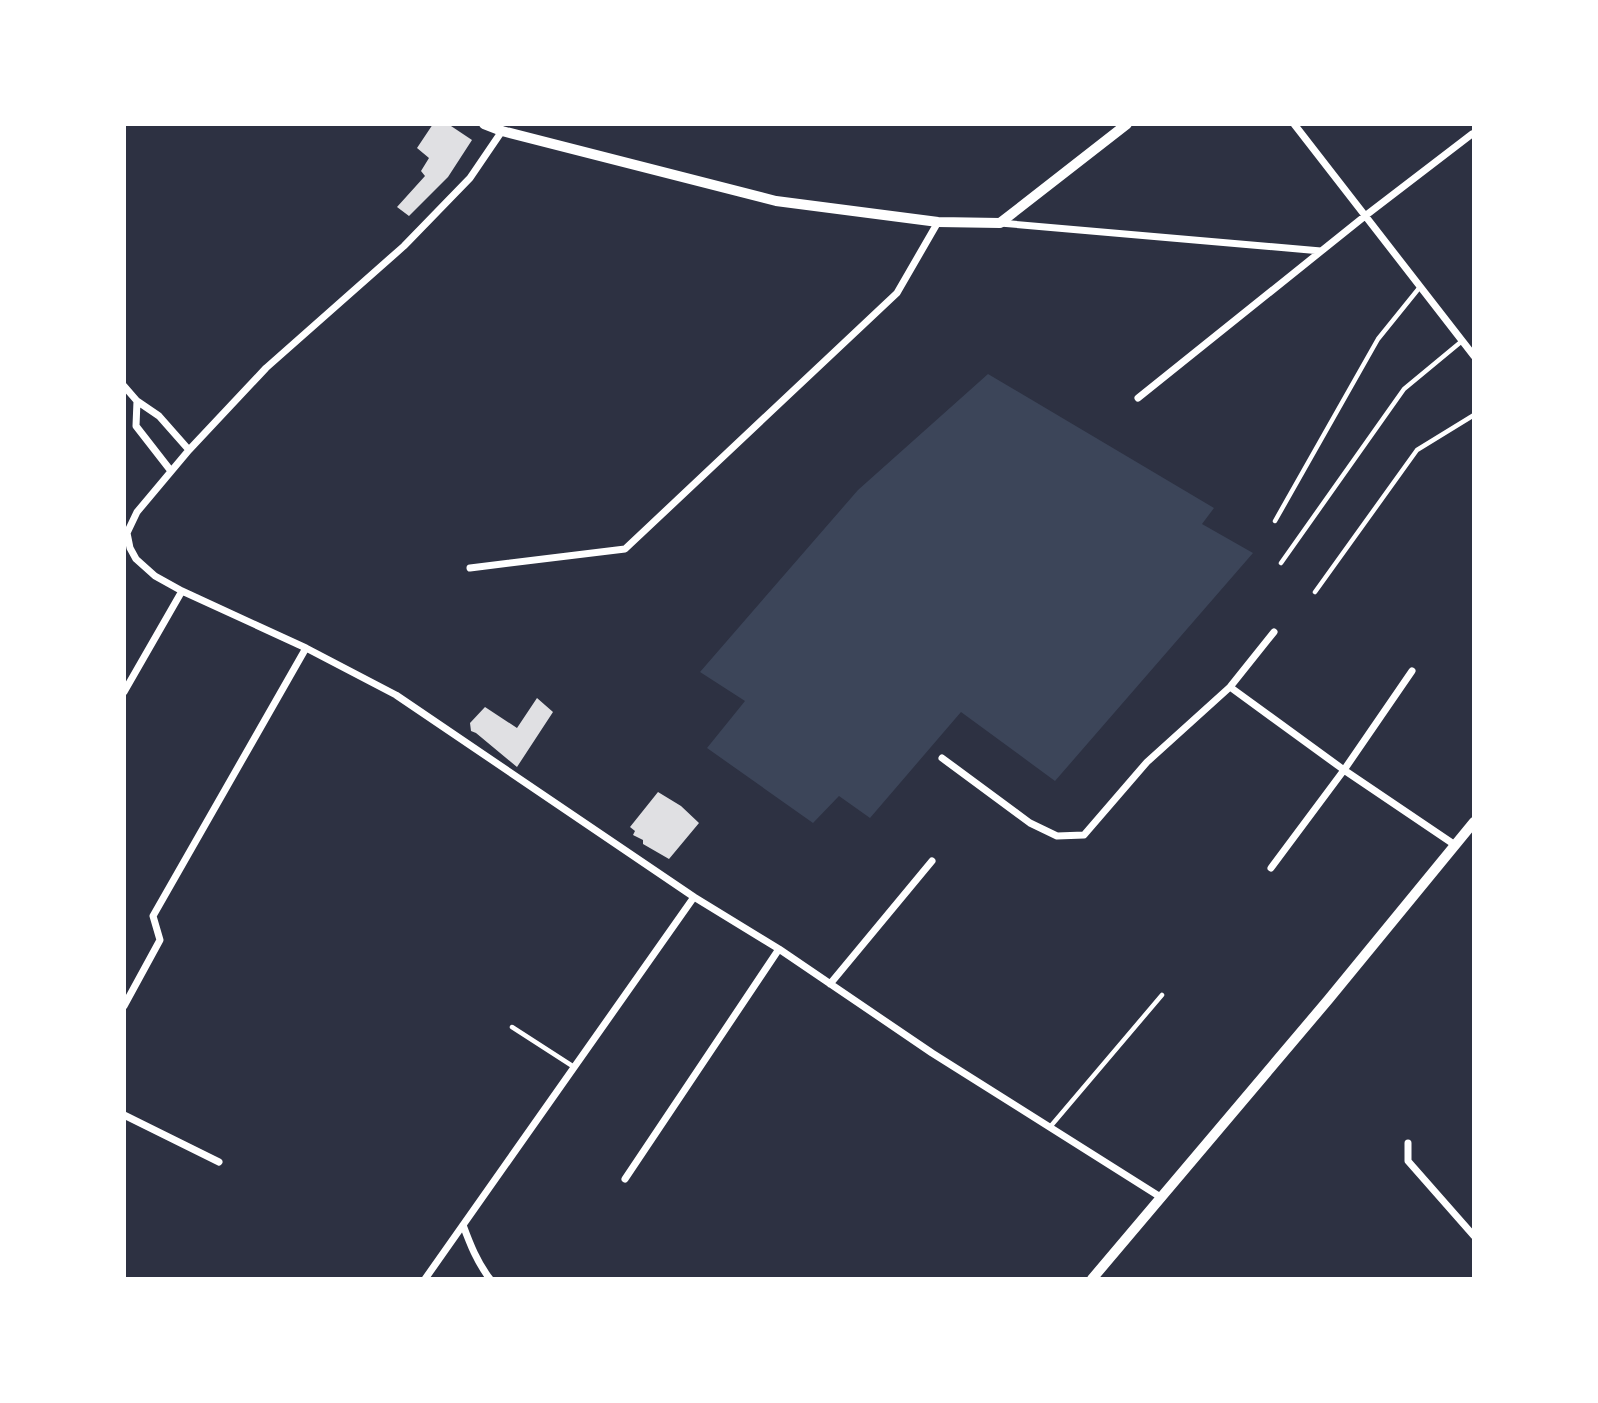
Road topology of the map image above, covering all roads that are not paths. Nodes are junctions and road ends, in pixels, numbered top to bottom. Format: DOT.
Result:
graph roads {
  1 [pos="484,124"];
  2 [pos="1127,124"];
  3 [pos="1294,124"];
  4 [pos="502,131"];
  5 [pos="1472,134"];
  6 [pos="1365,216"];
  7 [pos="938,222"];
  8 [pos="1000,223"];
  9 [pos="1321,251"];
  10 [pos="1419,287"];
  11 [pos="1462,341"];
  12 [pos="1474,356"];
  13 [pos="124,386"];
  14 [pos="1138,398"];
  15 [pos="137,401"];
  16 [pos="1474,415"];
  17 [pos="189,450"];
  18 [pos="171,471"];
  19 [pos="1275,521"];
  20 [pos="127,549"];
  21 [pos="1281,563"];
  22 [pos="470,568"];
  23 [pos="182,592"];
  24 [pos="1315,592"];
  25 [pos="1275,632"];
  26 [pos="306,648"];
  27 [pos="1412,671"];
  28 [pos="1230,687"];
  29 [pos="124,692"];
  30 [pos="942,758"];
  31 [pos="1344,770"];
  32 [pos="1474,822"];
  33 [pos="1455,845"];
  34 [pos="932,861"];
  35 [pos="1271,868"];
  36 [pos="694,897"];
  37 [pos="779,949"];
  38 [pos="830,984"];
  39 [pos="1162,995"];
  40 [pos="124,1006"];
  41 [pos="512,1027"];
  42 [pos="574,1067"];
  43 [pos="124,1115"];
  44 [pos="1050,1127"];
  45 [pos="1408,1143"];
  46 [pos="219,1162"];
  47 [pos="625,1179"];
  48 [pos="1162,1198"];
  49 [pos="463,1225"];
  50 [pos="1474,1236"];
  51 [pos="425,1279"];
  52 [pos="490,1279"];
  53 [pos="1092,1279"];
  1 -- 4 [label="street"];
  2 -- 8 [label="street"];
  3 -- 6 [label="street"];
  4 -- 7 [label="street"];
  4 -- 17 [label="street"];
  5 -- 6 [label="street"];
  6 -- 9 [label="street"];
  6 -- 10 [label="street"];
  7 -- 8 [label="street"];
  7 -- 22 [label="street"];
  8 -- 9 [label="street"];
  9 -- 14 [label="street"];
  10 -- 11 [label="street"];
  10 -- 19 [label="lane"];
  11 -- 12 [label="street"];
  11 -- 21 [label="lane"];
  13 -- 15 [label="street"];
  15 -- 17 [label="street"];
  15 -- 18 [label="street"];
  16 -- 24 [label="lane"];
  17 -- 18 [label="street"];
  18 -- 20 [label="street"];
  20 -- 23 [label="street"];
  23 -- 26 [label="street"];
  23 -- 29 [label="street"];
  25 -- 28 [label="street"];
  26 -- 36 [label="street"];
  26 -- 40 [label="street"];
  27 -- 31 [label="street"];
  28 -- 30 [label="street"];
  28 -- 31 [label="street"];
  31 -- 33 [label="street"];
  31 -- 35 [label="street"];
  32 -- 33 [label="main road"];
  33 -- 48 [label="main road"];
  34 -- 38 [label="street"];
  36 -- 37 [label="street"];
  36 -- 42 [label="street"];
  37 -- 38 [label="street"];
  37 -- 47 [label="street"];
  38 -- 44 [label="street"];
  39 -- 44 [label="lane"];
  41 -- 42 [label="lane"];
  42 -- 49 [label="street"];
  43 -- 46 [label="street"];
  44 -- 48 [label="street"];
  45 -- 50 [label="street"];
  48 -- 53 [label="main road"];
  49 -- 51 [label="street"];
  49 -- 52 [label="street"];
}
